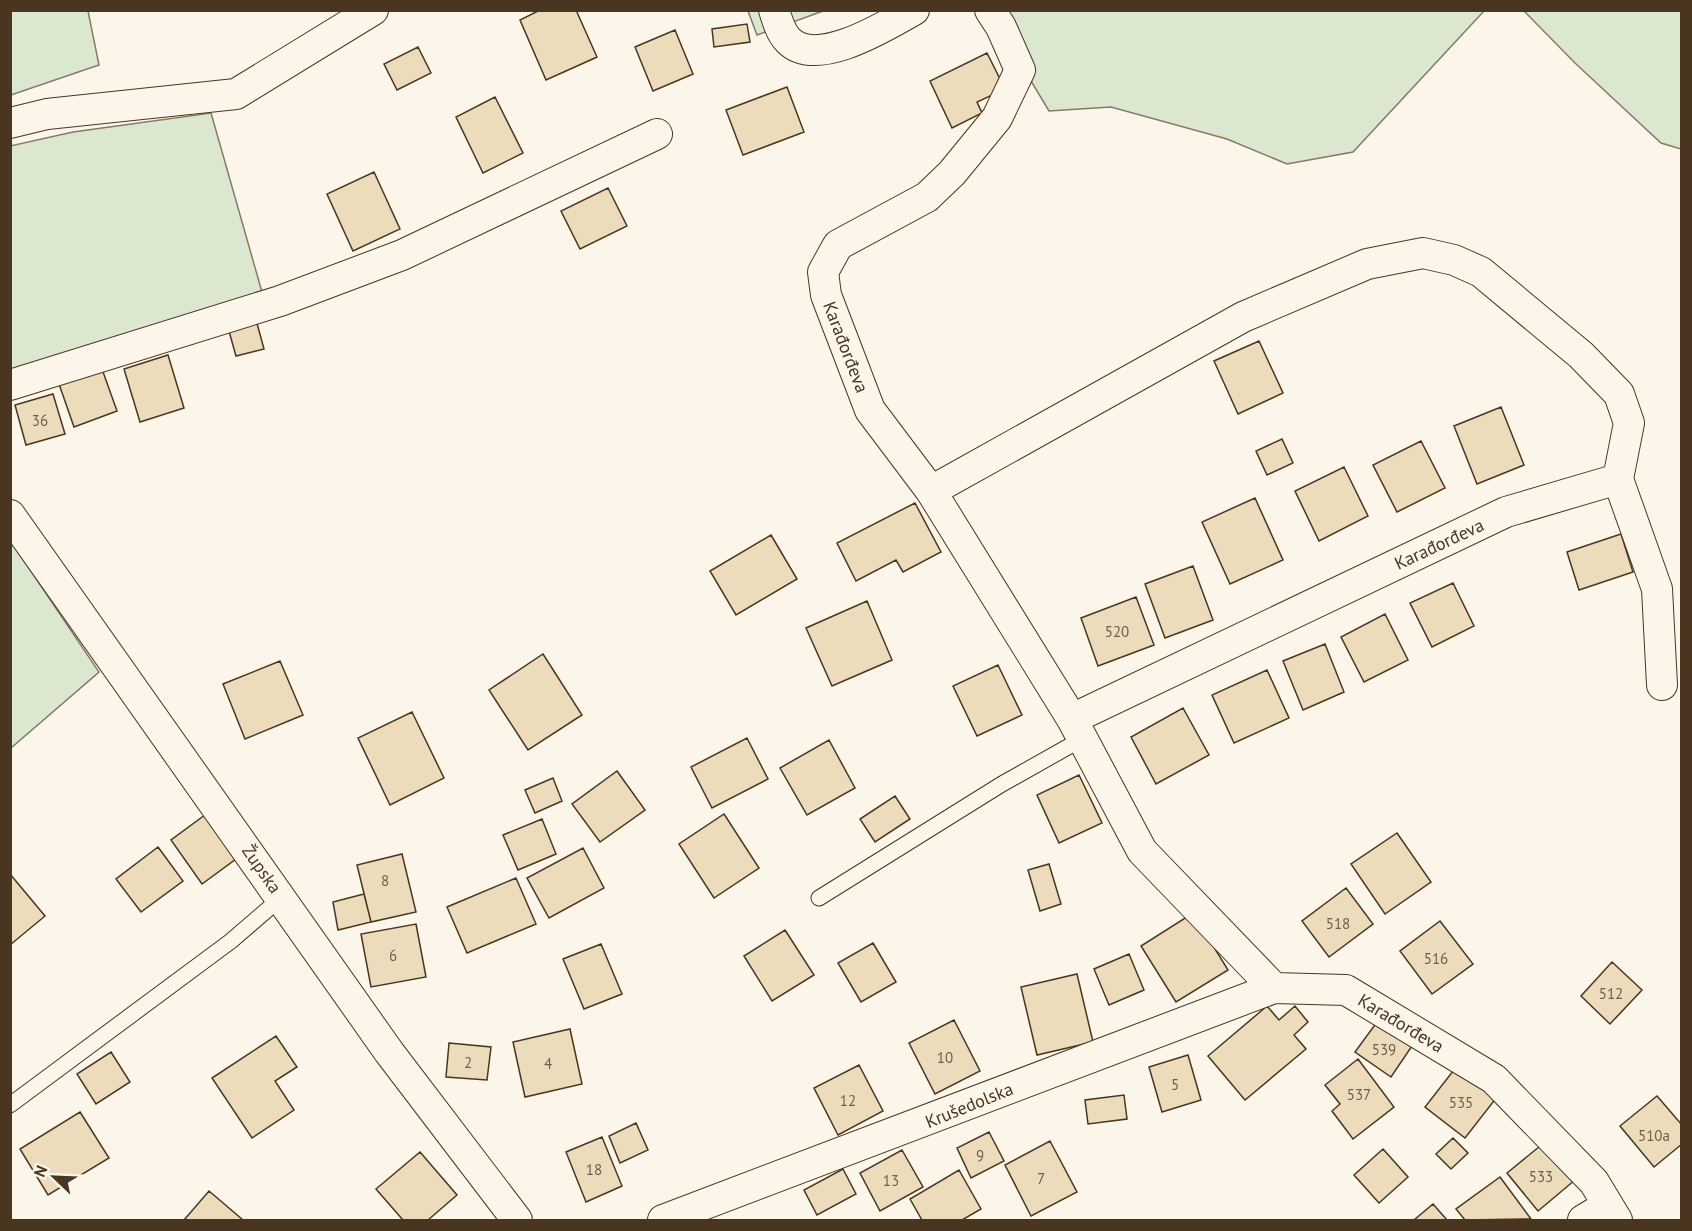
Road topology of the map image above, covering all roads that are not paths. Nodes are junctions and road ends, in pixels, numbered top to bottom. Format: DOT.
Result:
graph roads {
  1 [pos="373,10"];
  2 [pos="774,10"];
  3 [pos="914,10"];
  4 [pos="990,10"];
  5 [pos="10,123"];
  6 [pos="657,134"];
  7 [pos="10,385"];
  8 [pos="1618,479"];
  9 [pos="931,491"];
  10 [pos="10,515"];
  11 [pos="1662,686"];
  12 [pos="1077,729"];
  13 [pos="282,897"];
  14 [pos="819,898"];
  15 [pos="1274,988"];
  16 [pos="10,1105"];
  17 [pos="1603,1215"];
  18 [pos="517,1221"];
  19 [pos="663,1221"];
  1 -- 5 [label="street"];
  2 -- 3 [label="street"];
  4 -- 9 [label="street, Karađorđeva"];
  6 -- 7 [label="street"];
  8 -- 9 [label="street"];
  8 -- 11 [label="street"];
  8 -- 12 [label="street, Karađorđeva"];
  9 -- 12 [label="street, Karađorđeva"];
  10 -- 13 [label="street, Župska"];
  12 -- 14 [label="lane"];
  12 -- 15 [label="street, Karađorđeva"];
  13 -- 16 [label="lane"];
  13 -- 18 [label="street, Župska"];
  15 -- 17 [label="street, Karađorđeva"];
  15 -- 19 [label="street, Krušedolska"];
}
